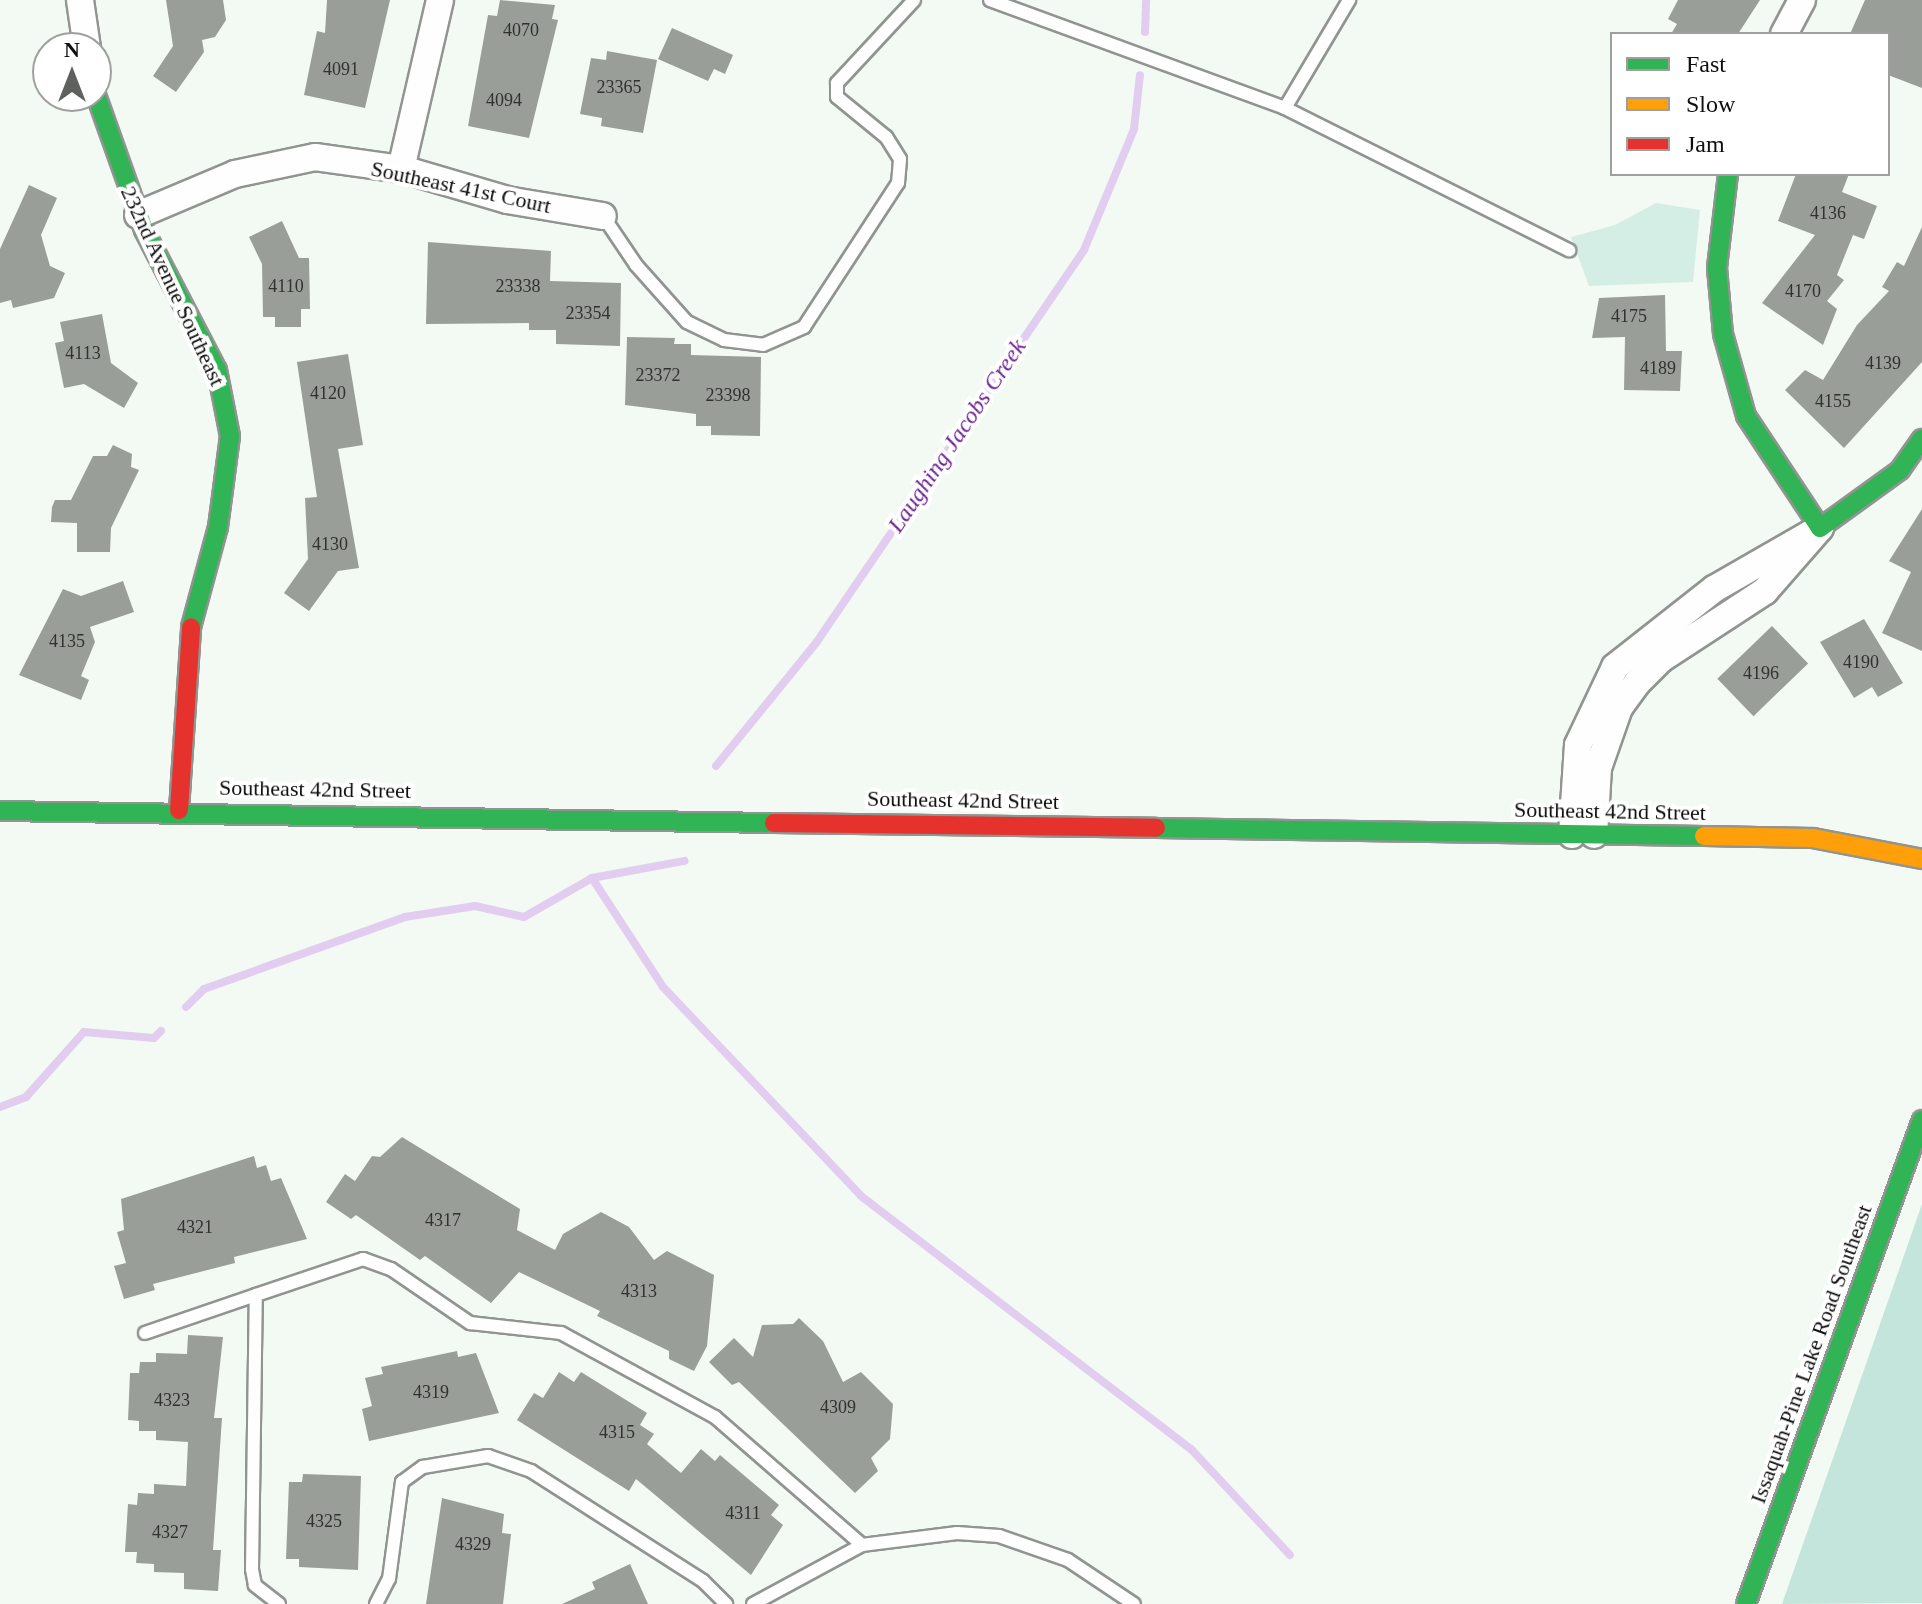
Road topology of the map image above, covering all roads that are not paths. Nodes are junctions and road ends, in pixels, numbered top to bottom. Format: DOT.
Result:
graph roads {
  1 [pos="80,0"];
  2 [pos="440,0"];
  3 [pos="914,0"];
  4 [pos="990,0"];
  5 [pos="1349,0"];
  6 [pos="1802,0"];
  7 [pos="85,32"];
  8 [pos="1785,32"];
  9 [pos="1285,108"];
  10 [pos="102,112"];
  11 [pos="401,169"];
  12 [pos="1728,176"];
  13 [pos="138,215"];
  14 [pos="603,216"];
  15 [pos="1569,250"];
  16 [pos="1922,439"];
  17 [pos="1820,528"];
  18 [pos="179,810"];
  19 [pos="0,811"];
  20 [pos="1583,835"];
  21 [pos="1922,859"];
  22 [pos="1922,1120"];
  23 [pos="256,1295"];
  24 [pos="145,1333"];
  25 [pos="862,1545"];
  26 [pos="279,1604"];
  27 [pos="376,1604"];
  28 [pos="726,1604"];
  29 [pos="753,1604"];
  30 [pos="1134,1604"];
  31 [pos="1746,1604"];
  1 -- 7 [label="street"];
  2 -- 11 [label="street"];
  3 -- 14 [label="lane"];
  4 -- 9 [label="lane"];
  5 -- 9 [label="lane"];
  6 -- 8 [label="street"];
  9 -- 15 [label="lane"];
  10 -- 13 [label="street, 232nd Avenue Southeast"];
  11 -- 13 [label="street, Southeast 41st Court"];
  11 -- 14 [label="street, Southeast 41st Court"];
  12 -- 17 [label="street"];
  13 -- 18 [label="street, 232nd Avenue Southeast"];
  16 -- 17 [label="street"];
  17 -- 20 [label="street"];
  18 -- 19 [label="street, Southeast 42nd Street"];
  18 -- 20 [label="street, Southeast 42nd Street"];
  20 -- 21 [label="street, Southeast 42nd Street"];
  22 -- 31 [label="street, Issaquah-Pine Lake Road Southeast"];
  23 -- 24 [label="lane"];
  23 -- 25 [label="lane"];
  23 -- 26 [label="lane"];
  25 -- 29 [label="lane"];
  25 -- 30 [label="lane"];
  27 -- 28 [label="lane"];
}
